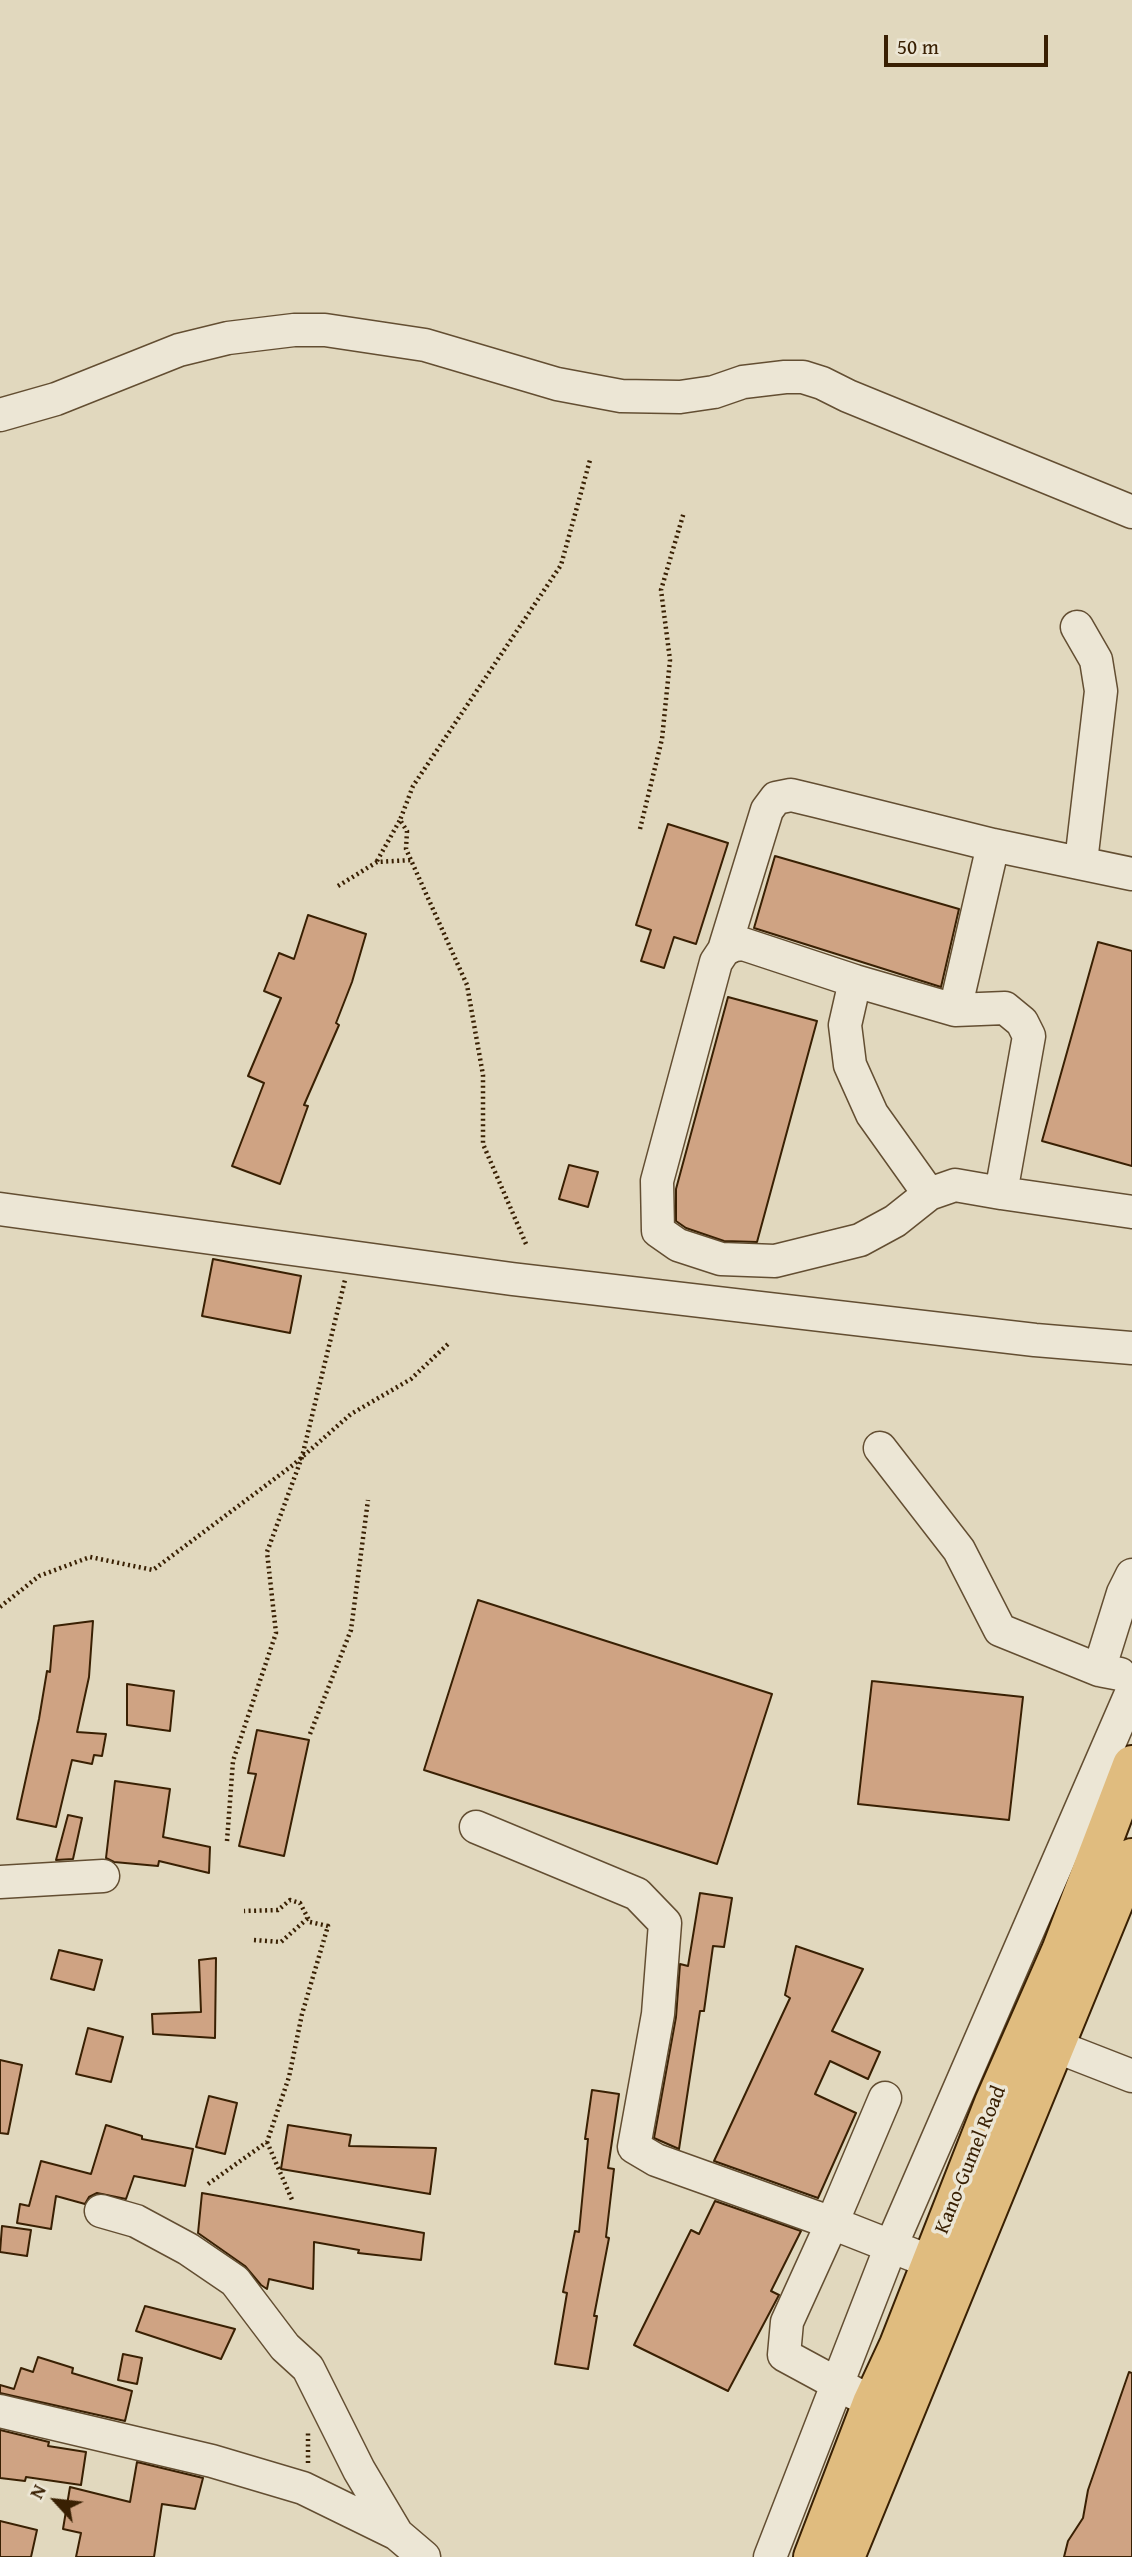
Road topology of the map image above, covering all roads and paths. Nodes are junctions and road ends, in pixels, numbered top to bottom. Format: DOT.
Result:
graph roads {
  1 [pos="0,415"];
  2 [pos="590,460"];
  3 [pos="684,512"];
  4 [pos="1132,512"];
  5 [pos="1077,627"];
  6 [pos="400,820"];
  7 [pos="640,829"];
  8 [pos="993,845"];
  9 [pos="412,860"];
  10 [pos="377,862"];
  11 [pos="1081,862"];
  12 [pos="1132,874"];
  13 [pos="338,886"];
  14 [pos="724,950"];
  15 [pos="855,981"];
  16 [pos="955,1010"];
  17 [pos="1000,1193"];
  18 [pos="929,1194"];
  19 [pos="0,1209"];
  20 [pos="1132,1212"];
  21 [pos="526,1244"];
  22 [pos="350,1258"];
  23 [pos="448,1344"];
  24 [pos="1132,1349"];
  25 [pos="880,1448"];
  26 [pos="303,1457"];
  27 [pos="368,1500"];
  28 [pos="1132,1575"];
  29 [pos="0,1607"];
  30 [pos="1099,1670"];
  31 [pos="1132,1677"];
  32 [pos="1132,1691"];
  33 [pos="310,1734"];
  34 [pos="1132,1765"];
  35 [pos="477,1827"];
  36 [pos="227,1841"];
  37 [pos="1132,1858"];
  38 [pos="103,1876"];
  39 [pos="0,1882"];
  40 [pos="244,1911"];
  41 [pos="308,1918"];
  42 [pos="254,1940"];
  43 [pos="1055,2046"];
  44 [pos="1132,2076"];
  45 [pos="885,2098"];
  46 [pos="267,2142"];
  47 [pos="208,2184"];
  48 [pos="293,2203"];
  49 [pos="101,2211"];
  50 [pos="832,2223"];
  51 [pos="891,2246"];
  52 [pos="931,2262"];
  53 [pos="913,2350"];
  54 [pos="838,2385"];
  55 [pos="872,2403"];
  56 [pos="0,2411"];
  57 [pos="397,2535"];
  58 [pos="424,2557"];
  59 [pos="770,2557"];
  60 [pos="813,2557"];
  61 [pos="845,2557"];
  1 -- 4 [label="street"];
  2 -- 6 [label="path"];
  3 -- 7 [label="path"];
  5 -- 11 [label="street"];
  6 -- 9 [label="path"];
  6 -- 10 [label="path"];
  8 -- 11 [label="street"];
  8 -- 14 [label="street"];
  8 -- 16 [label="street"];
  9 -- 10 [label="path"];
  9 -- 21 [label="path"];
  10 -- 13 [label="path"];
  11 -- 12 [label="street"];
  14 -- 15 [label="street"];
  14 -- 18 [label="street"];
  15 -- 16 [label="street"];
  15 -- 18 [label="street"];
  16 -- 17 [label="street"];
  17 -- 18 [label="street"];
  17 -- 20 [label="street"];
  19 -- 22 [label="street"];
  22 -- 24 [label="street"];
  22 -- 26 [label="path"];
  23 -- 26 [label="path"];
  25 -- 30 [label="street"];
  26 -- 29 [label="path"];
  26 -- 36 [label="path"];
  27 -- 33 [label="path"];
  28 -- 30 [label="street"];
  30 -- 31 [label="street"];
  32 -- 51 [label="street"];
  34 -- 52 [label="main road, Kano-Gumel Road"];
  35 -- 50 [label="street"];
  37 -- 43 [label="main road, Kano-Gumel Road"];
  38 -- 39 [label="street"];
  40 -- 41 [label="path"];
  41 -- 42 [label="path"];
  41 -- 46 [label="path"];
  43 -- 44 [label="street"];
  43 -- 53 [label="main road, Kano-Gumel Road"];
  45 -- 50 [label="street"];
  46 -- 47 [label="path"];
  46 -- 48 [label="path"];
  49 -- 57 [label="street"];
  50 -- 51 [label="street"];
  50 -- 54 [label="street"];
  51 -- 52 [label="street"];
  51 -- 54 [label="street"];
  52 -- 53 [label="main road, Kano-Gumel Road"];
  53 -- 55 [label="main road, Kano-Gumel Road"];
  53 -- 61 [label="main road, Kano-Gumel Road"];
  54 -- 55 [label="street"];
  54 -- 59 [label="street"];
  55 -- 60 [label="main road, Kano-Gumel Road"];
  56 -- 57 [label="street"];
  57 -- 58 [label="street"];
}
